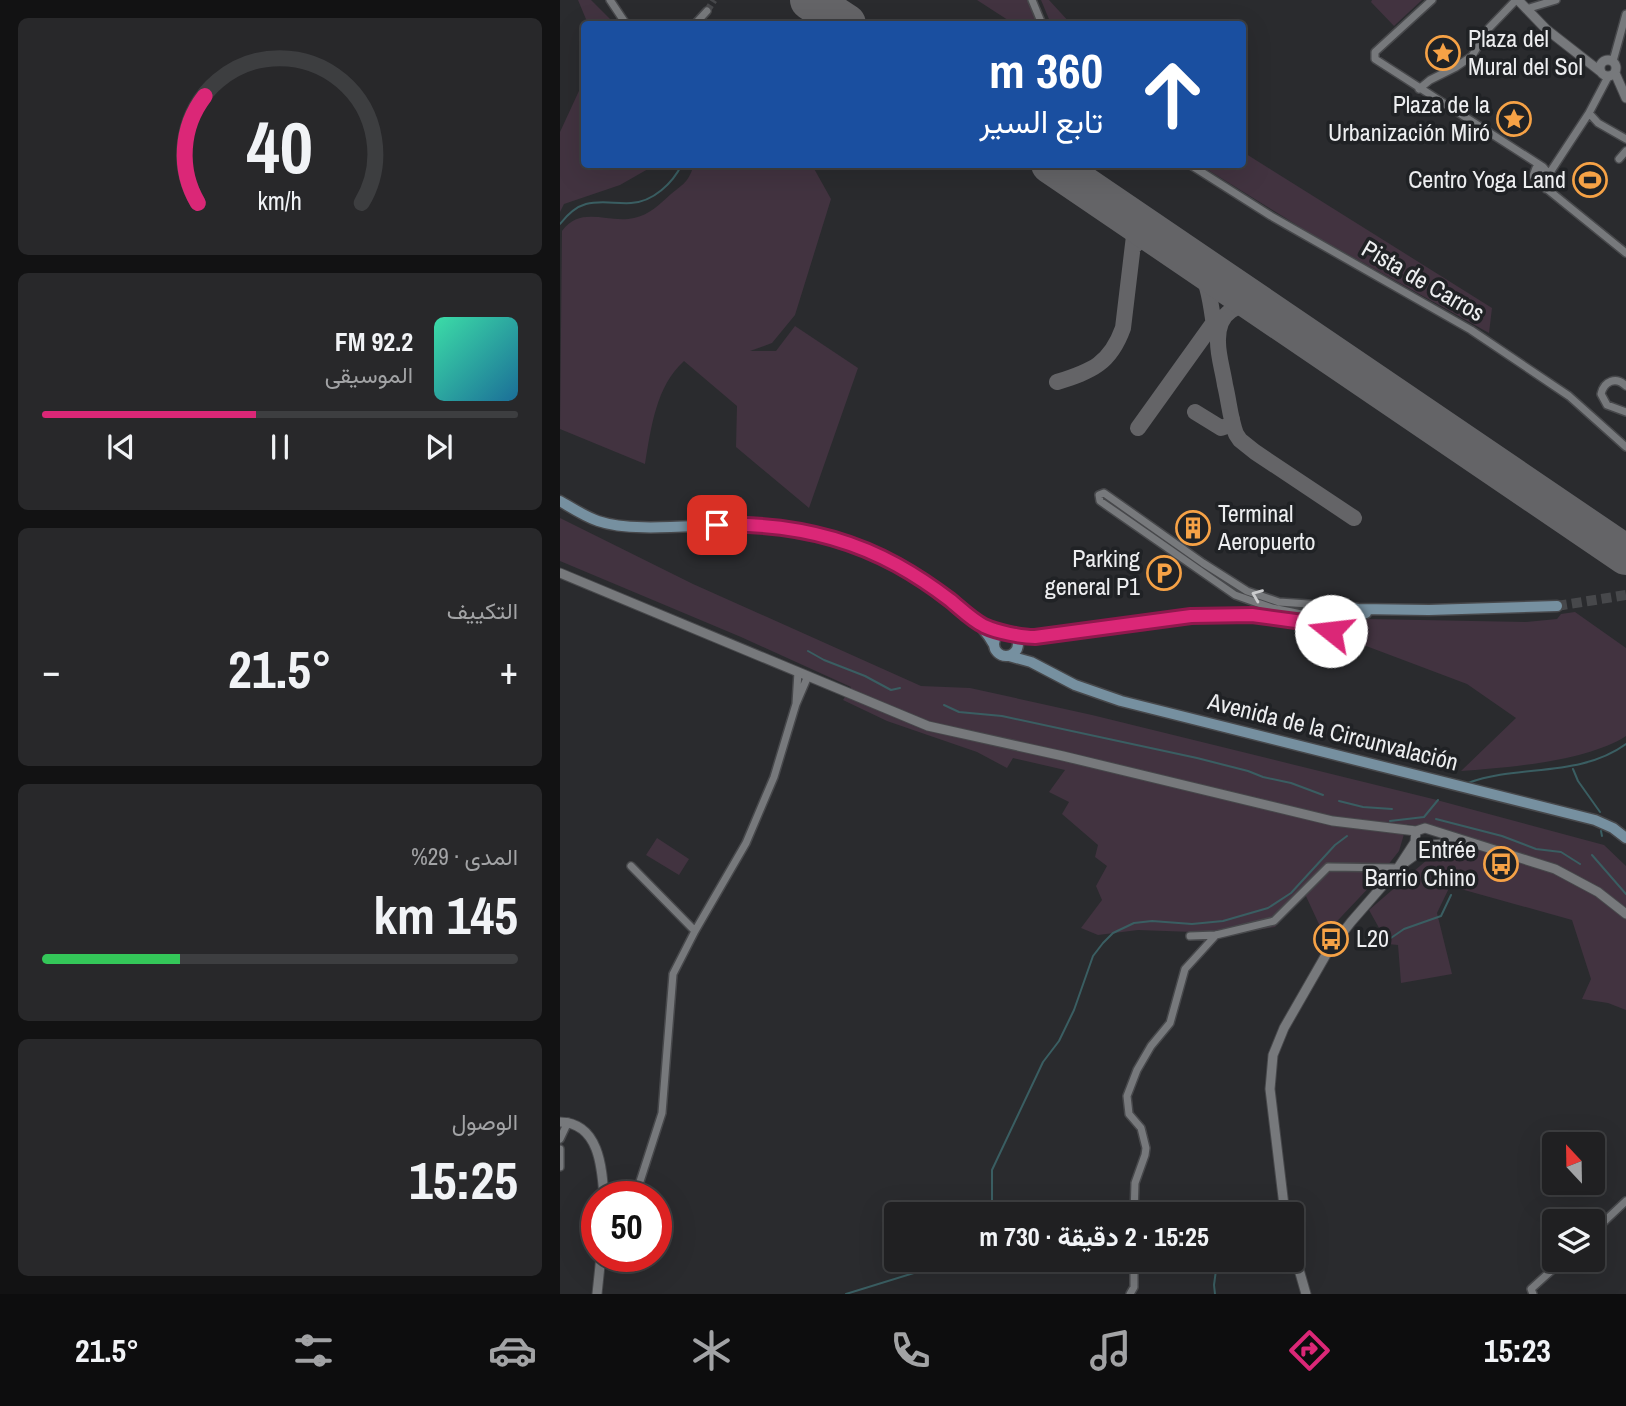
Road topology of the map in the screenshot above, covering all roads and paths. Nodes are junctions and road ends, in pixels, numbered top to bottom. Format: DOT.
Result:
graph roads {
  1 [pos="610,0"];
  2 [pos="1032,0"];
  3 [pos="1432,0"];
  4 [pos="1517,0"];
  5 [pos="1556,0"];
  6 [pos="1526,9"];
  7 [pos="706,11"];
  8 [pos="1626,14"];
  9 [pos="624,21"];
  10 [pos="698,21"];
  11 [pos="1041,21"];
  12 [pos="1585,59"];
  13 [pos="1608,61"];
  14 [pos="1609,76"];
  15 [pos="1419,89"];
  16 [pos="1626,98"];
  17 [pos="1589,113"];
  18 [pos="1626,139"];
  19 [pos="1626,150"];
  20 [pos="1521,155"];
  21 [pos="1619,159"];
  22 [pos="1195,168"];
  23 [pos="1541,175"];
  24 [pos="1626,253"];
  25 [pos="1624,382"];
  26 [pos="1626,401"];
  27 [pos="1616,407"];
  28 [pos="1626,412"];
  29 [pos="1626,447"];
  30 [pos="560,500"];
  31 [pos="1137,516"];
  32 [pos="1132,523"];
  33 [pos="1174,548"];
  34 [pos="1216,571"];
  35 [pos="560,573"];
  36 [pos="1210,579"];
  37 [pos="1329,605"];
  38 [pos="1557,606"];
  39 [pos="1386,610"];
  40 [pos="1342,621"];
  41 [pos="1318,622"];
  42 [pos="982,625"];
  43 [pos="1004,632"];
  44 [pos="994,645"];
  45 [pos="1016,646"];
  46 [pos="798,672"];
  47 [pos="808,676"];
  48 [pos="796,704"];
  49 [pos="1430,831"];
  50 [pos="1415,838"];
  51 [pos="1626,838"];
  52 [pos="1427,845"];
  53 [pos="1472,845"];
  54 [pos="631,866"];
  55 [pos="1398,868"];
  56 [pos="1626,914"];
  57 [pos="695,931"];
  58 [pos="1216,935"];
  59 [pos="1190,936"];
  60 [pos="564,1122"];
  61 [pos="560,1139"];
  62 [pos="560,1149"];
  63 [pos="560,1167"];
  64 [pos="602,1181"];
  65 [pos="640,1181"];
  66 [pos="1626,1201"];
  67 [pos="1134,1202"];
  68 [pos="1283,1202"];
  69 [pos="1605,1221"];
  70 [pos="599,1272"];
  71 [pos="1134,1272"];
  72 [pos="1300,1272"];
  73 [pos="1550,1272"];
  74 [pos="597,1294"];
  75 [pos="1130,1294"];
  76 [pos="1306,1294"];
  77 [pos="1533,1294"];
  1 -- 9 [label="street"];
  2 -- 11 [label="street"];
  3 -- 15 [label="street"];
  4 -- 6 [label="street"];
  4 -- 15 [label="street"];
  5 -- 6 [label="street"];
  6 -- 12 [label="street"];
  7 -- 10 [label="street"];
  8 -- 13 [label="street"];
  12 -- 13 [label="street"];
  12 -- 14 [label="street"];
  13 -- 14 [label="street"];
  13 -- 14 [label="street"];
  14 -- 16 [label="street"];
  14 -- 17 [label="street"];
  15 -- 20 [label="street"];
  17 -- 18 [label="street"];
  17 -- 23 [label="street"];
  19 -- 21 [label="street"];
  20 -- 23 [label="street"];
  20 -- 23 [label="street"];
  22 -- 29 [label="street, Pista de Carros"];
  23 -- 24 [label="street"];
  25 -- 27 [label="street"];
  26 -- 27 [label="street"];
  27 -- 28 [label="street"];
  30 -- 42 [label="main road"];
  31 -- 32 [label="street"];
  31 -- 32 [label="street"];
  31 -- 33 [label="street"];
  32 -- 33 [label="street"];
  33 -- 34 [label="street"];
  33 -- 36 [label="street"];
  34 -- 36 [label="street"];
  37 -- 34 [label="street, one-way"];
  35 -- 46 [label="street"];
  36 -- 41 [label="street"];
  37 -- 39 [label="main road"];
  37 -- 40 [label="main road"];
  37 -- 41 [label="main road"];
  38 -- 39 [label="main road"];
  39 -- 40 [label="main road"];
  40 -- 41 [label="main road"];
  41 -- 45 [label="main road"];
  42 -- 43 [label="main road"];
  42 -- 44 [label="main road"];
  43 -- 44 [label="main road"];
  43 -- 45 [label="main road"];
  44 -- 45 [label="main road"];
  45 -- 51 [label="main road, Avenida de la Circunvalación"];
  46 -- 47 [label="street"];
  46 -- 48 [label="street"];
  47 -- 48 [label="street"];
  47 -- 50 [label="street"];
  48 -- 57 [label="street"];
  49 -- 50 [label="street"];
  49 -- 52 [label="street"];
  49 -- 53 [label="street"];
  50 -- 52 [label="street"];
  50 -- 55 [label="street"];
  52 -- 53 [label="street"];
  52 -- 55 [label="street"];
  53 -- 56 [label="street"];
  54 -- 57 [label="street"];
  55 -- 58 [label="street"];
  55 -- 68 [label="street"];
  57 -- 65 [label="street"];
  58 -- 59 [label="street"];
  58 -- 67 [label="street"];
  60 -- 61 [label="street"];
  60 -- 64 [label="street"];
  62 -- 63 [label="street"];
  66 -- 69 [label="street"];
  70 -- 74 [label="street"];
  71 -- 75 [label="street"];
  72 -- 76 [label="street"];
  73 -- 77 [label="street"];
}
